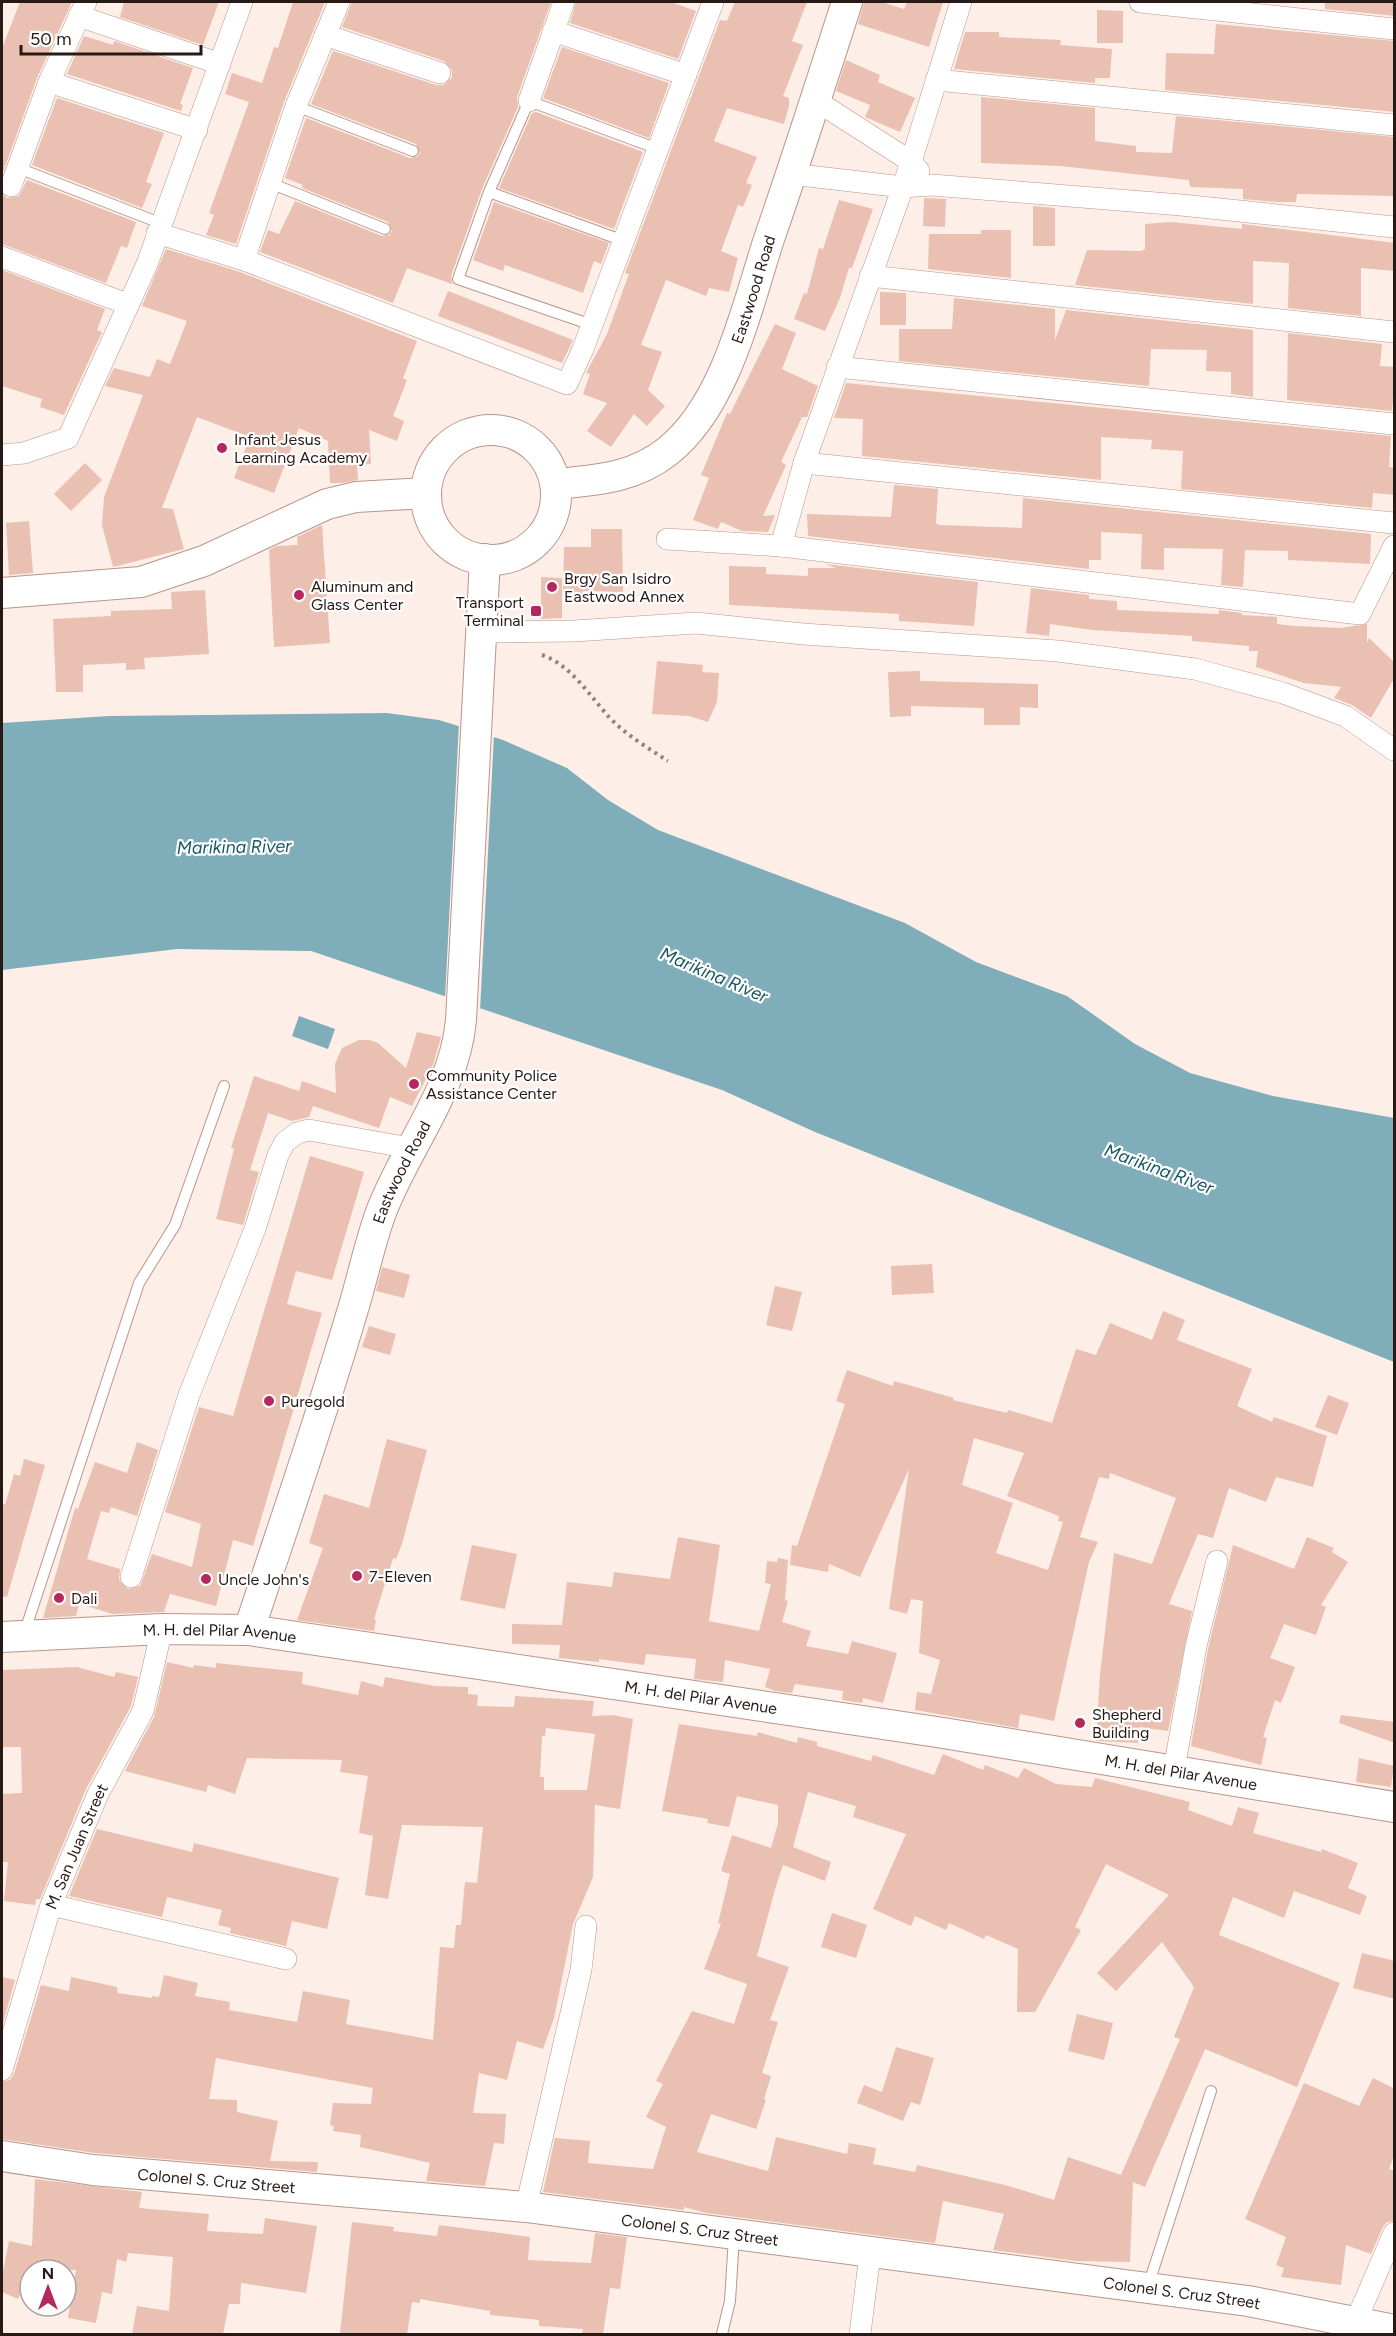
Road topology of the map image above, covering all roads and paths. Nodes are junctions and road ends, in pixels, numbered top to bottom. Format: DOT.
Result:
graph roads {
  1 [pos="242,2"];
  2 [pos="339,2"];
  3 [pos="564,2"];
  4 [pos="713,2"];
  5 [pos="848,2"];
  6 [pos="961,2"];
  7 [pos="1140,2"];
  8 [pos="83,9"];
  9 [pos="1395,29"];
  10 [pos="553,31"];
  11 [pos="325,35"];
  12 [pos="220,64"];
  13 [pos="440,73"];
  14 [pos="686,75"];
  15 [pos="936,80"];
  16 [pos="49,82"];
  17 [pos="815,100"];
  18 [pos="529,101"];
  19 [pos="296,106"];
  20 [pos="1395,125"];
  21 [pos="197,130"];
  22 [pos="658,149"];
  23 [pos="412,151"];
  24 [pos="910,161"];
  25 [pos="791,174"];
  26 [pos="15,177"];
  27 [pos="270,183"];
  28 [pos="932,185"];
  29 [pos="903,187"];
  30 [pos="489,192"];
  31 [pos="1395,227"];
  32 [pos="159,228"];
  33 [pos="385,229"];
  34 [pos="624,241"];
  35 [pos="2,257"];
  36 [pos="244,260"];
  37 [pos="870,276"];
  38 [pos="127,304"];
  39 [pos="592,325"];
  40 [pos="1395,332"];
  41 [pos="837,367"];
  42 [pos="1395,424"];
  43 [pos="2,455"];
  44 [pos="804,463"];
  45 [pos="557,484"];
  46 [pos="426,493"];
  47 [pos="1395,523"];
  48 [pos="667,539"];
  49 [pos="781,546"];
  50 [pos="1395,546"];
  51 [pos="485,559"];
  52 [pos="2,593"];
  53 [pos="481,632"];
  54 [pos="533,653"];
  55 [pos="1395,750"];
  56 [pos="668,761"];
  57 [pos="224,1086"];
  58 [pos="410,1148"];
  59 [pos="1217,1561"];
  60 [pos="131,1577"];
  61 [pos="162,1629"];
  62 [pos="249,1630"];
  63 [pos="13,1636"];
  64 [pos="1174,1769"];
  65 [pos="1395,1806"];
  66 [pos="51,1905"];
  67 [pos="586,1926"];
  68 [pos="286,1959"];
  69 [pos="2,2070"];
  70 [pos="1211,2091"];
  71 [pos="2,2156"];
  72 [pos="526,2207"];
  73 [pos="1395,2233"];
  74 [pos="734,2235"];
  75 [pos="870,2254"];
  76 [pos="1147,2289"];
  77 [pos="1355,2323"];
  78 [pos="1395,2330"];
  79 [pos="722,2334"];
  80 [pos="860,2334"];
  1 -- 12 [label="street"];
  2 -- 11 [label="street"];
  3 -- 10 [label="street"];
  4 -- 14 [label="street"];
  5 -- 17 [label="street, Eastwood Road"];
  6 -- 15 [label="street"];
  7 -- 9 [label="street"];
  8 -- 12 [label="street"];
  8 -- 16 [label="street"];
  10 -- 14 [label="street"];
  10 -- 18 [label="street"];
  11 -- 13 [label="street"];
  11 -- 19 [label="street"];
  12 -- 21 [label="street"];
  14 -- 22 [label="street"];
  15 -- 20 [label="street"];
  15 -- 24 [label="street"];
  16 -- 21 [label="street"];
  16 -- 26 [label="street"];
  17 -- 24 [label="street"];
  17 -- 25 [label="street, Eastwood Road"];
  18 -- 22 [label="lane"];
  18 -- 30 [label="lane"];
  19 -- 23 [label="lane"];
  19 -- 27 [label="street"];
  21 -- 32 [label="street"];
  22 -- 34 [label="street"];
  24 -- 28 [label="street"];
  24 -- 29 [label="street"];
  25 -- 29 [label="street"];
  25 -- 45 [label="street, Eastwood Road"];
  26 -- 32 [label="lane"];
  27 -- 33 [label="lane"];
  27 -- 36 [label="street"];
  28 -- 29 [label="street"];
  28 -- 31 [label="street"];
  29 -- 37 [label="street"];
  30 -- 34 [label="lane"];
  30 -- 39 [label="lane"];
  32 -- 36 [label="street"];
  32 -- 38 [label="street"];
  34 -- 39 [label="street"];
  35 -- 38 [label="street"];
  36 -- 39 [label="street"];
  37 -- 40 [label="street"];
  37 -- 41 [label="street"];
  38 -- 43 [label="street"];
  41 -- 42 [label="street"];
  41 -- 44 [label="street"];
  44 -- 47 [label="street"];
  44 -- 49 [label="street"];
  45 -- 46 [label="street"];
  45 -- 51 [label="street"];
  46 -- 51 [label="street"];
  46 -- 52 [label="street"];
  48 -- 49 [label="street"];
  49 -- 50 [label="street"];
  51 -- 53 [label="street, Eastwood Road"];
  53 -- 55 [label="street"];
  53 -- 58 [label="street, Eastwood Road"];
  54 -- 56 [label="path"];
  57 -- 63 [label="lane"];
  58 -- 60 [label="street"];
  58 -- 62 [label="street, Eastwood Road"];
  59 -- 64 [label="street"];
  61 -- 62 [label="street, M. H. del Pilar Avenue"];
  61 -- 63 [label="street, M. H. del Pilar Avenue"];
  61 -- 66 [label="street, M. San Juan Street"];
  62 -- 64 [label="street, M. H. del Pilar Avenue"];
  64 -- 65 [label="street, M. H. del Pilar Avenue"];
  66 -- 68 [label="street"];
  66 -- 69 [label="street, M. San Juan Street"];
  67 -- 72 [label="street"];
  70 -- 76 [label="lane"];
  71 -- 72 [label="street, Colonel S. Cruz Street"];
  72 -- 74 [label="street, Colonel S. Cruz Street"];
  73 -- 77 [label="street"];
  74 -- 75 [label="street, Colonel S. Cruz Street"];
  74 -- 79 [label="lane"];
  75 -- 76 [label="street, Colonel S. Cruz Street"];
  75 -- 80 [label="street"];
  76 -- 77 [label="street, Colonel S. Cruz Street"];
  77 -- 78 [label="street, Colonel S. Cruz Street"];
}
